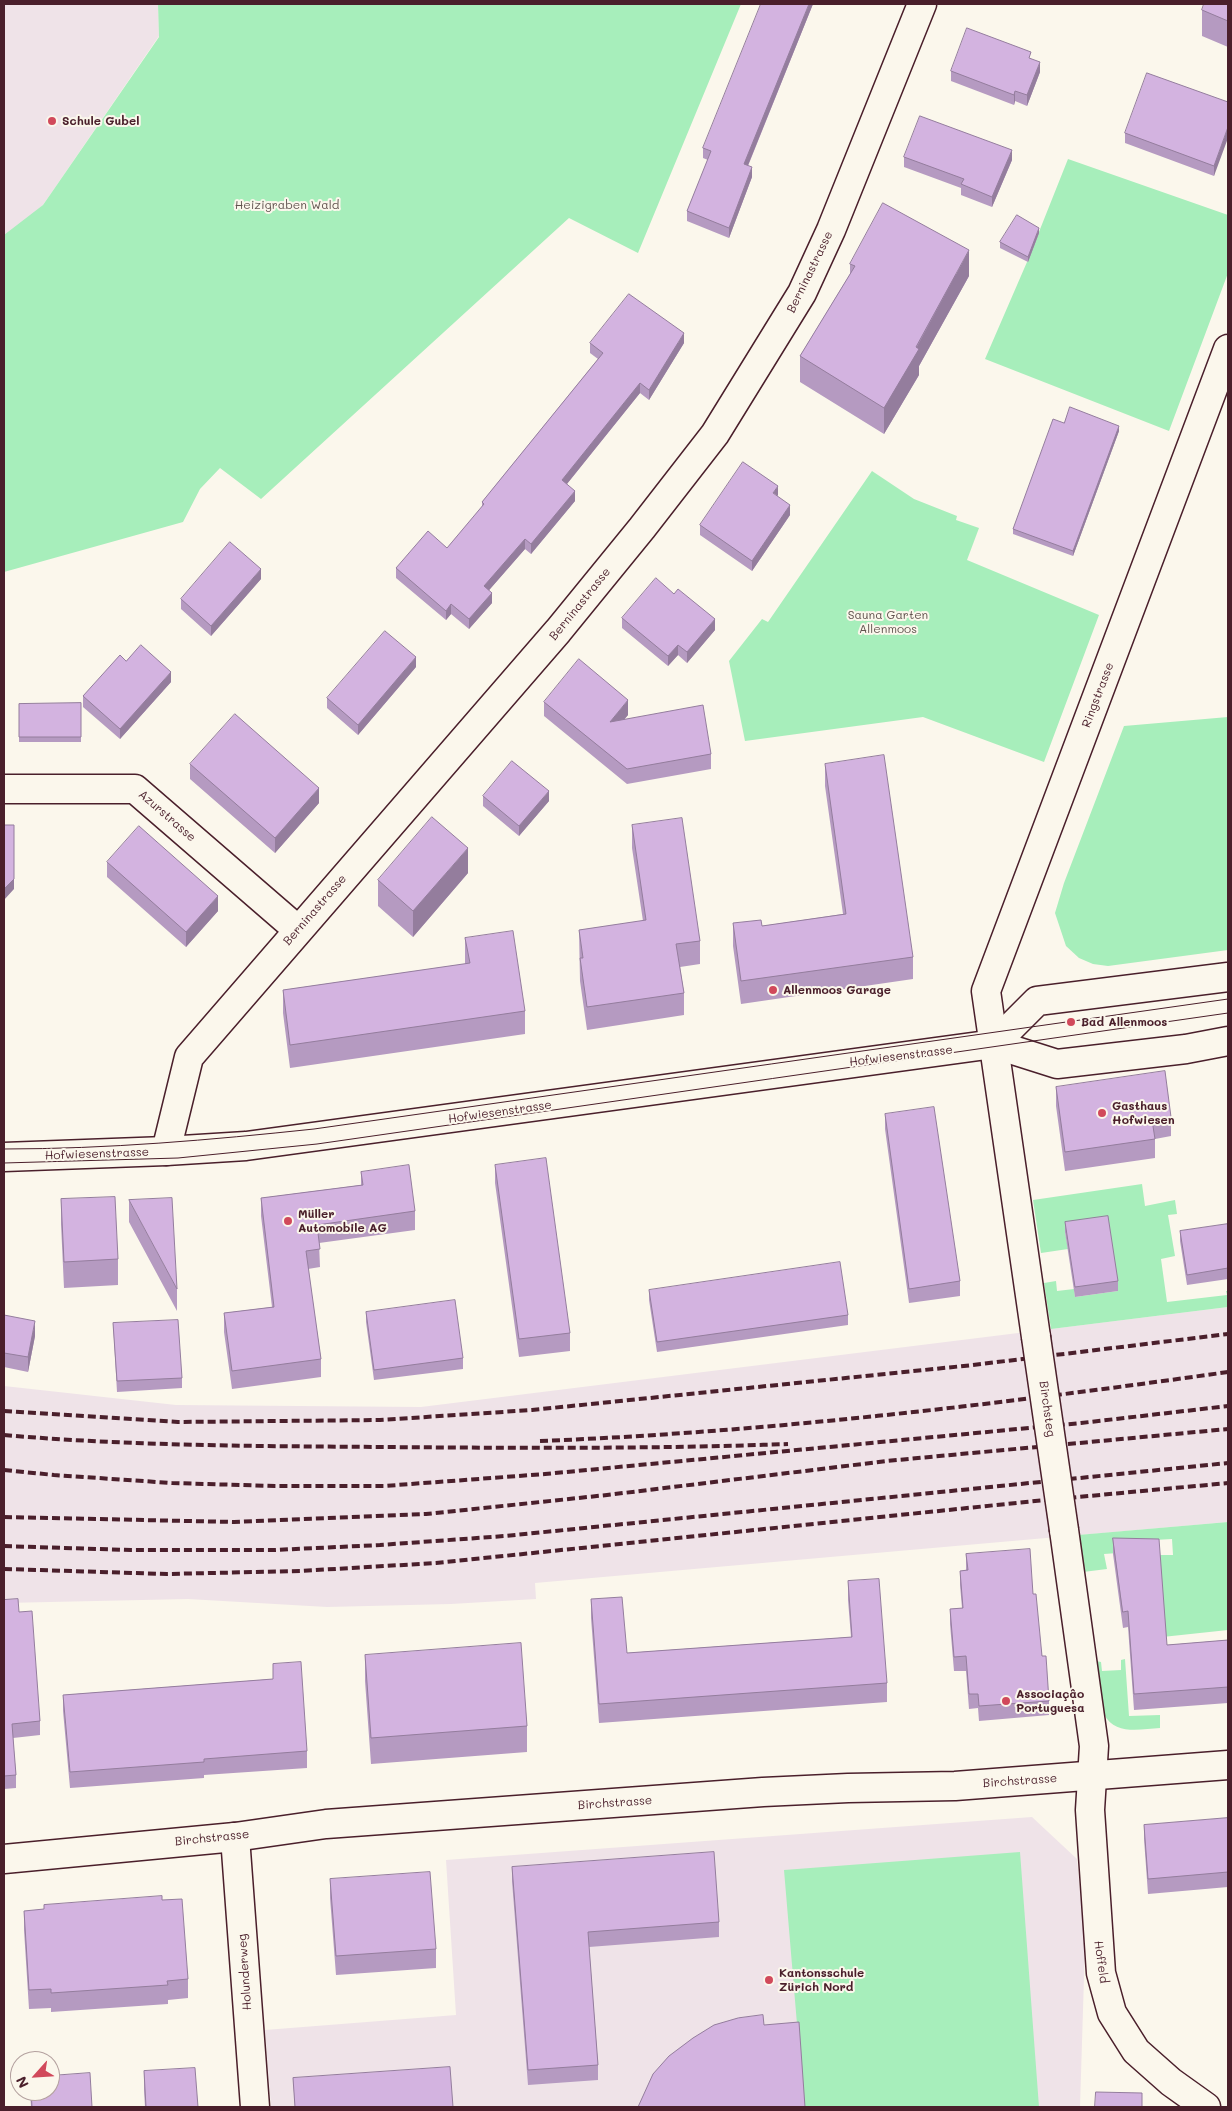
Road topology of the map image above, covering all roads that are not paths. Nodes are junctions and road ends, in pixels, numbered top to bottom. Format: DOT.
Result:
graph roads {
  1 [pos="922,4"];
  2 [pos="1228,349"];
  3 [pos="4,789"];
  4 [pos="298,930"];
  5 [pos="1228,977"];
  6 [pos="1228,1042"];
  7 [pos="994,1044"];
  8 [pos="166,1151"];
  9 [pos="4,1157"];
  10 [pos="1228,1765"];
  11 [pos="1092,1776"];
  12 [pos="235,1837"];
  13 [pos="4,1859"];
  14 [pos="256,2107"];
  15 [pos="1206,2107"];
  1 -- 4 [label="street, Berninastrasse"];
  2 -- 7 [label="street, Ringstrasse"];
  3 -- 4 [label="street, Azurstrasse"];
  4 -- 8 [label="street, Berninastrasse"];
  5 -- 7 [label="street"];
  6 -- 7 [label="street, Hofwiesenstrasse"];
  7 -- 8 [label="street, Hofwiesenstrasse"];
  7 -- 11 [label="street, Birchsteg, bridge"];
  8 -- 9 [label="street, Hofwiesenstrasse"];
  10 -- 11 [label="street, Birchstrasse"];
  11 -- 12 [label="street, Birchstrasse"];
  11 -- 15 [label="street, Hoffeld"];
  12 -- 13 [label="street, Birchstrasse"];
  12 -- 14 [label="street, Holunderweg"];
}
